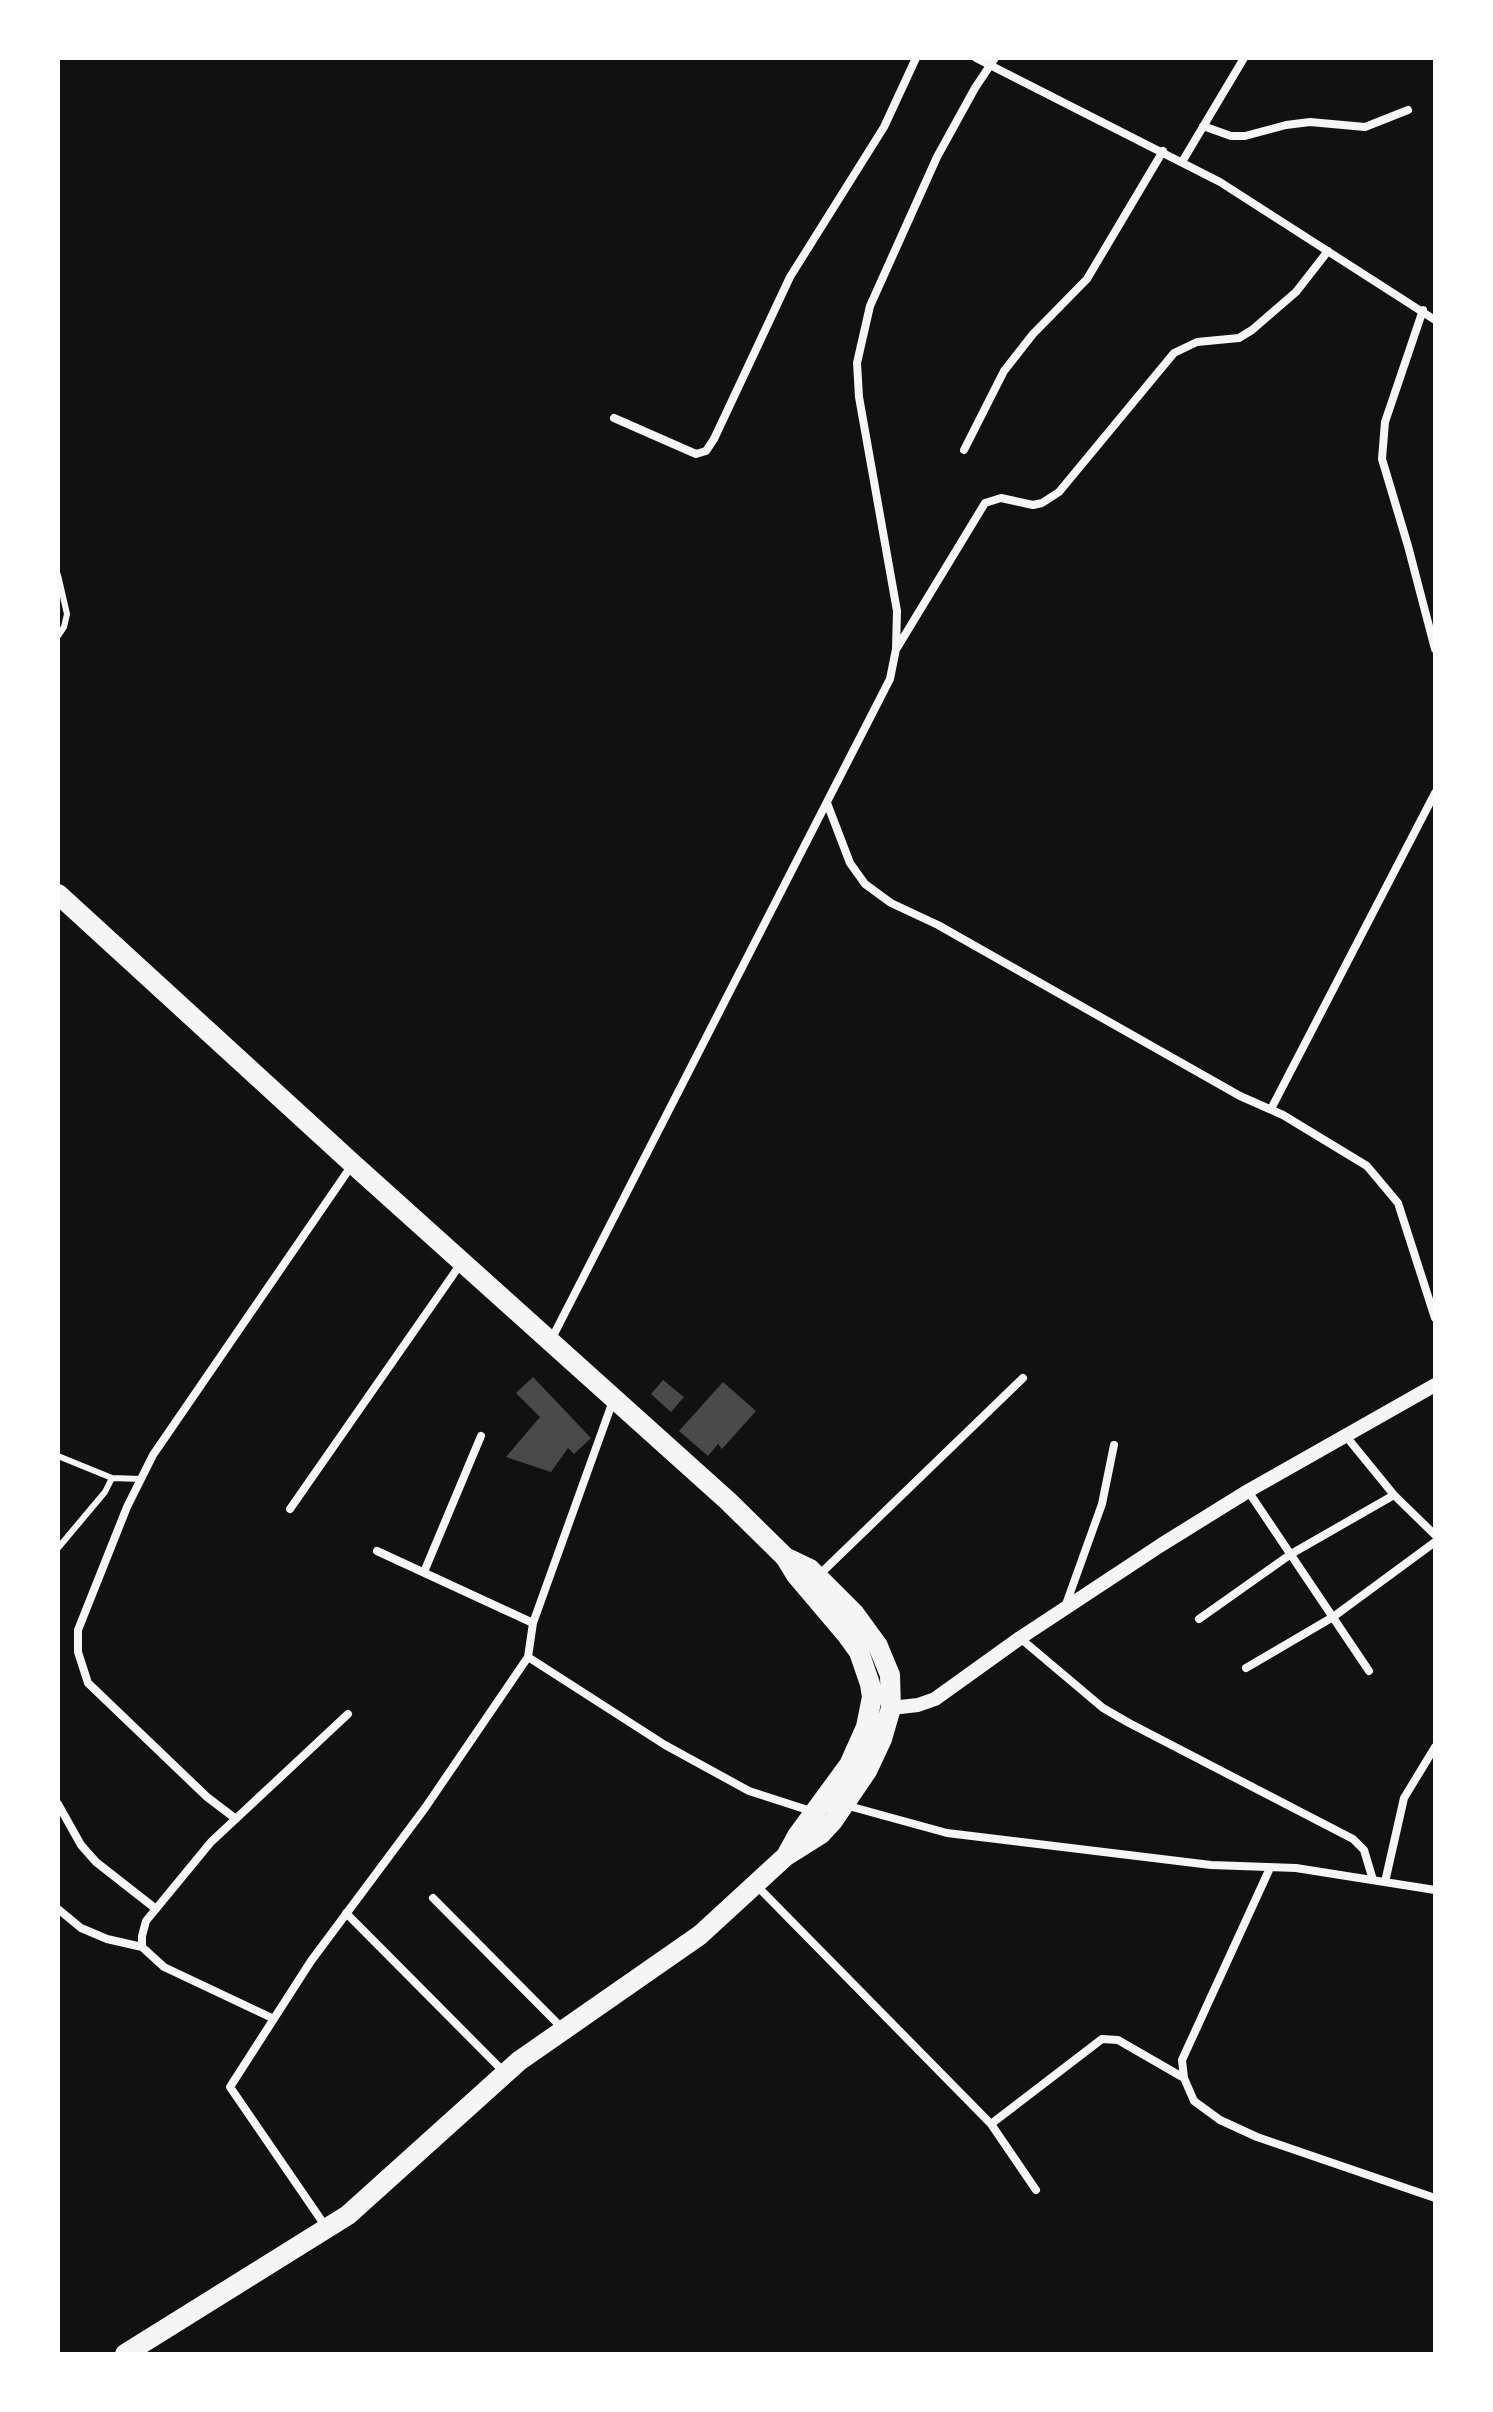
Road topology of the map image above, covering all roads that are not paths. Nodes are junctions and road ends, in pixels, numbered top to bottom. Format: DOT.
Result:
graph roads {
  1 [pos="916,58"];
  2 [pos="976,58"];
  3 [pos="1244,58"];
  4 [pos="993,62"];
  5 [pos="1408,110"];
  6 [pos="1203,126"];
  7 [pos="1163,151"];
  8 [pos="1182,162"];
  9 [pos="1328,251"];
  10 [pos="1423,310"];
  11 [pos="1435,320"];
  12 [pos="614,418"];
  13 [pos="964,450"];
  14 [pos="58,575"];
  15 [pos="58,636"];
  16 [pos="896,649"];
  17 [pos="1435,649"];
  18 [pos="1435,793"];
  19 [pos="827,803"];
  20 [pos="58,894"];
  21 [pos="1271,1109"];
  22 [pos="353,1164"];
  23 [pos="463,1262"];
  24 [pos="1435,1318"];
  25 [pos="551,1341"];
  26 [pos="1023,1378"];
  27 [pos="1435,1385"];
  28 [pos="614,1397"];
  29 [pos="1345,1435"];
  30 [pos="481,1436"];
  31 [pos="1114,1445"];
  32 [pos="58,1456"];
  33 [pos="112,1478"];
  34 [pos="141,1479"];
  35 [pos="1248,1491"];
  36 [pos="1394,1495"];
  37 [pos="290,1509"];
  38 [pos="1435,1535"];
  39 [pos="1435,1542"];
  40 [pos="58,1548"];
  41 [pos="377,1551"];
  42 [pos="1291,1554"];
  43 [pos="785,1557"];
  44 [pos="424,1572"];
  45 [pos="818,1576"];
  46 [pos="1064,1608"];
  47 [pos="1333,1617"];
  48 [pos="1199,1619"];
  49 [pos="533,1623"];
  50 [pos="1020,1638"];
  51 [pos="528,1657"];
  52 [pos="1246,1668"];
  53 [pos="1369,1671"];
  54 [pos="891,1708"];
  55 [pos="348,1714"];
  56 [pos="1435,1747"];
  57 [pos="58,1804"];
  58 [pos="845,1805"];
  59 [pos="815,1812"];
  60 [pos="236,1819"];
  61 [pos="786,1856"];
  62 [pos="1270,1868"];
  63 [pos="1373,1880"];
  64 [pos="1385,1882"];
  65 [pos="755,1884"];
  66 [pos="1435,1890"];
  67 [pos="433,1898"];
  68 [pos="58,1909"];
  69 [pos="156,1909"];
  70 [pos="346,1913"];
  71 [pos="142,1947"];
  72 [pos="272,2018"];
  73 [pos="564,2030"];
  74 [pos="505,2074"];
  75 [pos="1184,2078"];
  76 [pos="991,2124"];
  77 [pos="1036,2190"];
  78 [pos="1435,2198"];
  79 [pos="327,2229"];
  80 [pos="125,2354"];
  1 -- 12 [label="street"];
  2 -- 4 [label="street"];
  3 -- 6 [label="street"];
  4 -- 7 [label="street"];
  4 -- 16 [label="street"];
  5 -- 6 [label="street"];
  6 -- 8 [label="street"];
  7 -- 8 [label="street"];
  7 -- 13 [label="street"];
  8 -- 9 [label="street"];
  9 -- 10 [label="street"];
  9 -- 16 [label="street"];
  10 -- 11 [label="street"];
  10 -- 17 [label="street"];
  14 -- 15 [label="lane"];
  16 -- 19 [label="street"];
  18 -- 21 [label="street"];
  19 -- 21 [label="street"];
  19 -- 25 [label="street"];
  20 -- 22 [label="highway"];
  21 -- 24 [label="street"];
  22 -- 23 [label="highway"];
  22 -- 34 [label="street"];
  23 -- 25 [label="highway"];
  23 -- 37 [label="street"];
  25 -- 28 [label="highway"];
  26 -- 45 [label="street"];
  27 -- 29 [label="street"];
  28 -- 43 [label="highway"];
  28 -- 49 [label="street"];
  29 -- 35 [label="street"];
  29 -- 36 [label="street"];
  30 -- 44 [label="street"];
  31 -- 46 [label="street"];
  32 -- 33 [label="lane"];
  33 -- 34 [label="lane"];
  33 -- 40 [label="lane"];
  34 -- 60 [label="street"];
  35 -- 42 [label="street"];
  35 -- 46 [label="street"];
  36 -- 38 [label="street"];
  36 -- 42 [label="street"];
  39 -- 47 [label="street"];
  41 -- 44 [label="street"];
  42 -- 47 [label="street"];
  42 -- 48 [label="street"];
  43 -- 45 [label="highway"];
  43 -- 59 [label="highway"];
  44 -- 49 [label="street"];
  45 -- 54 [label="highway"];
  46 -- 50 [label="street"];
  47 -- 52 [label="street"];
  47 -- 53 [label="street"];
  49 -- 51 [label="street"];
  50 -- 54 [label="street"];
  50 -- 63 [label="street"];
  51 -- 59 [label="street"];
  51 -- 70 [label="street"];
  54 -- 58 [label="highway"];
  55 -- 60 [label="street"];
  56 -- 64 [label="street"];
  57 -- 69 [label="street"];
  58 -- 61 [label="highway"];
  58 -- 62 [label="street"];
  59 -- 61 [label="highway"];
  60 -- 69 [label="street"];
  61 -- 65 [label="highway"];
  62 -- 63 [label="street"];
  62 -- 75 [label="street"];
  63 -- 64 [label="street"];
  64 -- 66 [label="street"];
  65 -- 73 [label="highway"];
  65 -- 76 [label="street"];
  67 -- 73 [label="street"];
  68 -- 71 [label="street"];
  69 -- 71 [label="street"];
  70 -- 72 [label="street"];
  70 -- 74 [label="street"];
  71 -- 72 [label="street"];
  72 -- 79 [label="street"];
  73 -- 74 [label="highway"];
  74 -- 79 [label="highway"];
  75 -- 76 [label="street"];
  75 -- 78 [label="street"];
  76 -- 77 [label="street"];
  79 -- 80 [label="highway"];
}
